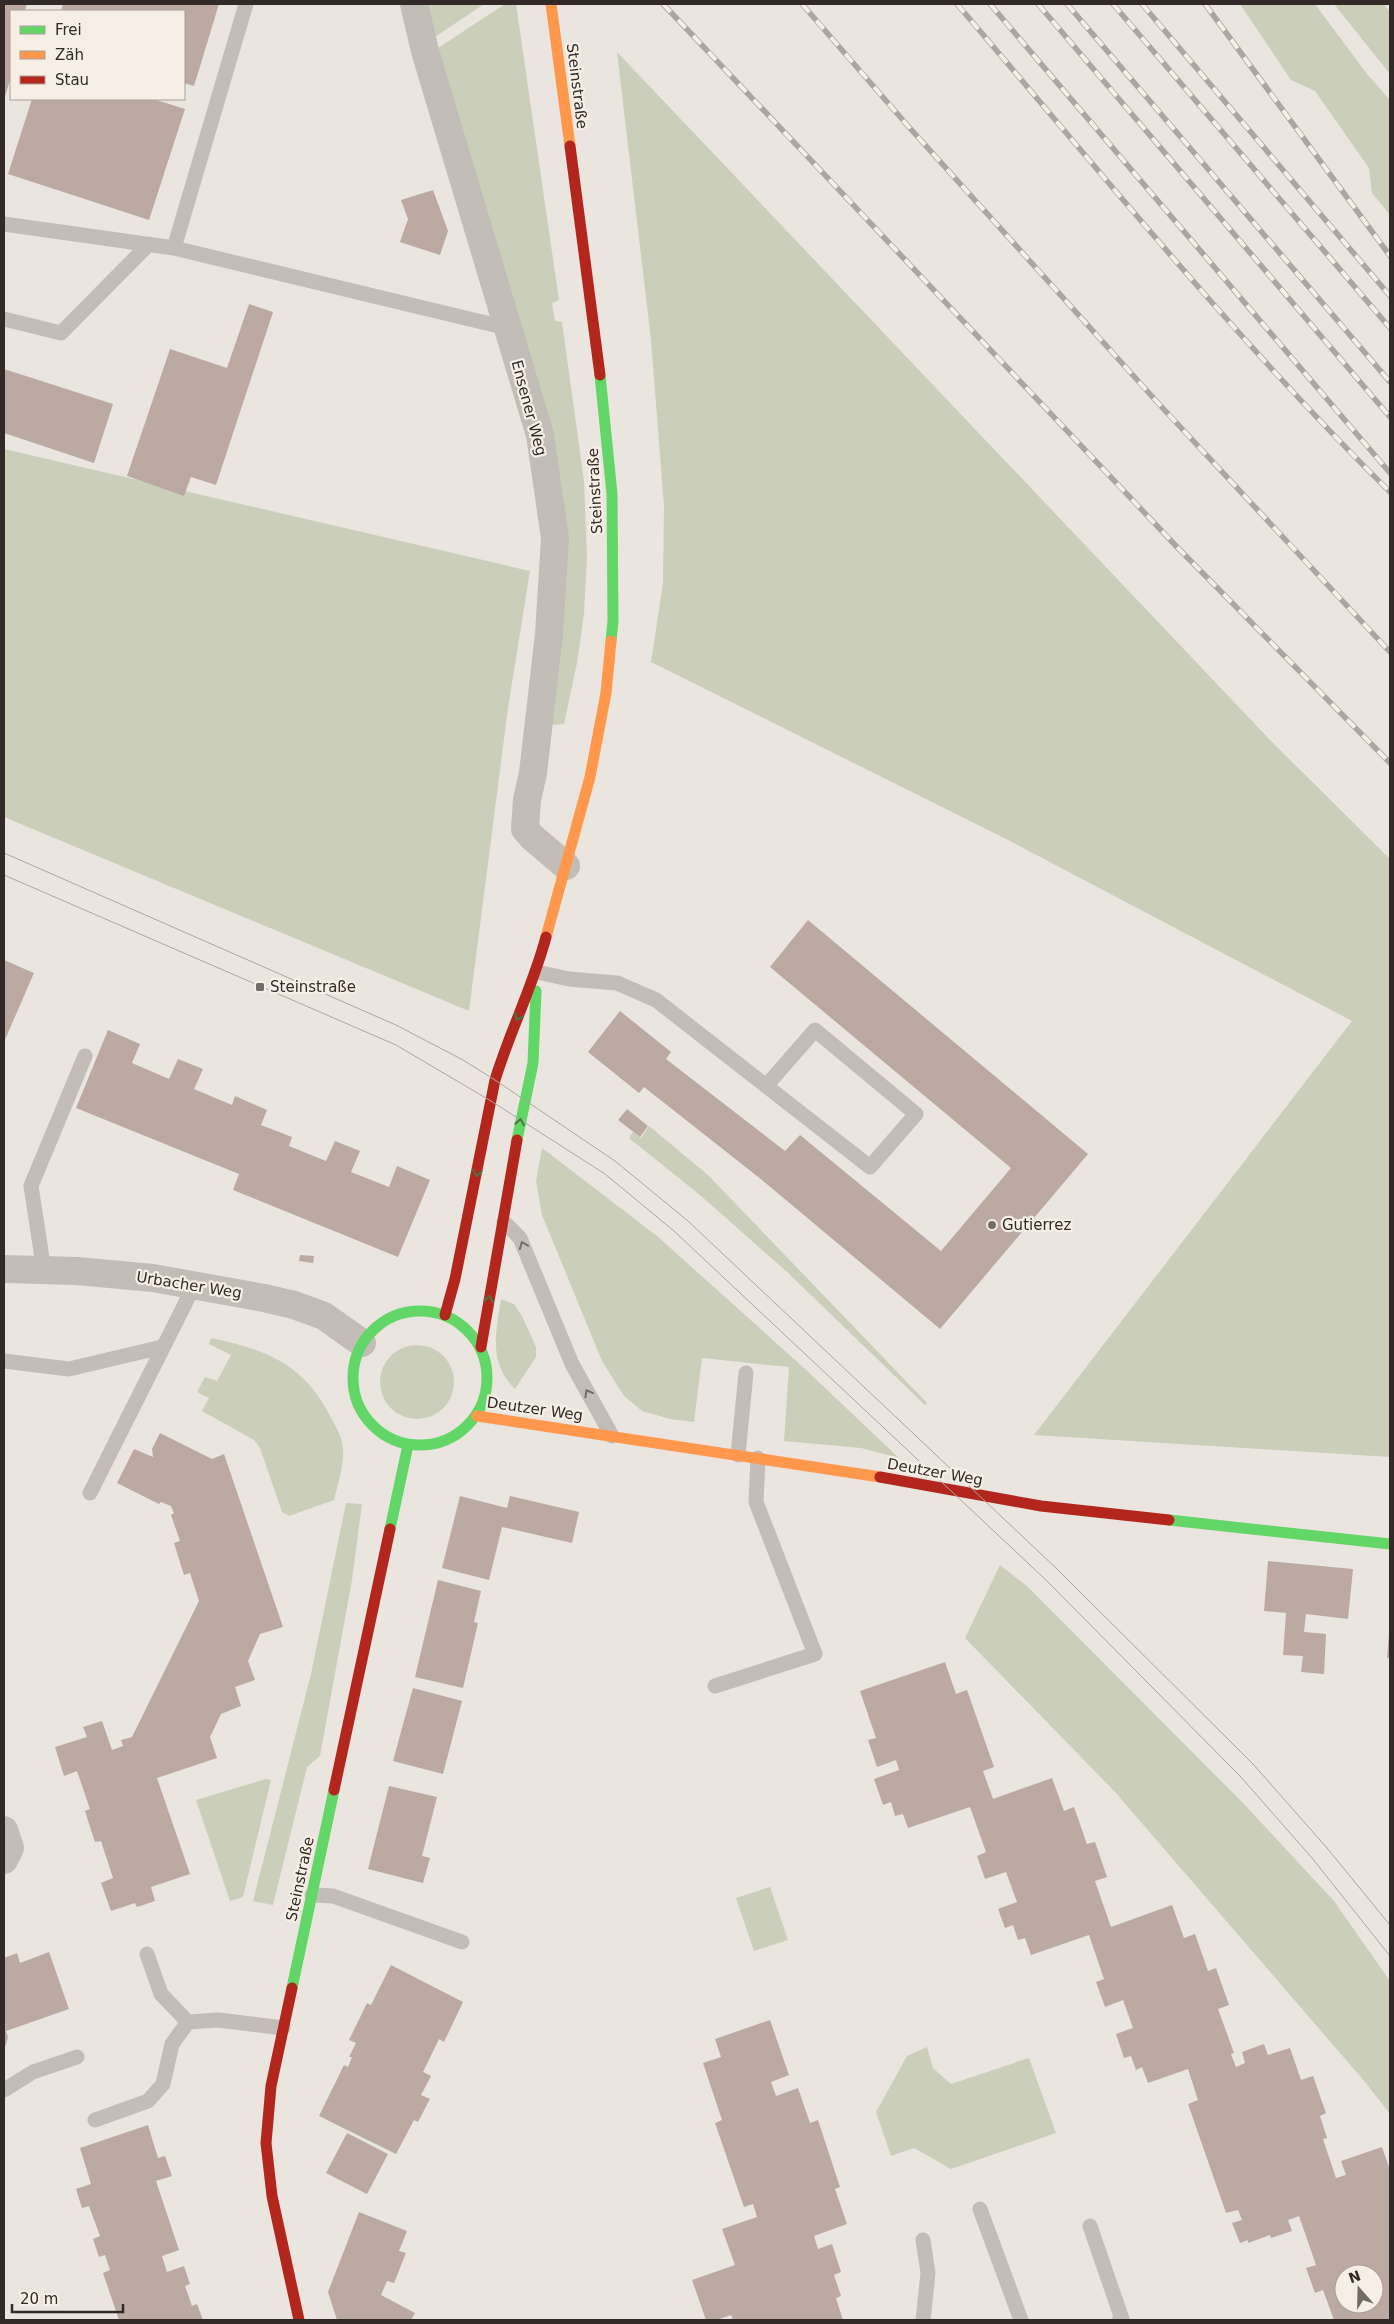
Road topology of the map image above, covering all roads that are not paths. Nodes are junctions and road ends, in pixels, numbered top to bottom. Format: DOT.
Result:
graph roads {
  1 [pos="246,4"];
  2 [pos="414,4"];
  3 [pos="551,4"];
  4 [pos="4,224"];
  5 [pos="149,244"];
  6 [pos="174,248"];
  7 [pos="4,319"];
  8 [pos="507,328"];
  9 [pos="566,866"];
  10 [pos="537,972"];
  11 [pos="85,1056"];
  12 [pos="766,1086"];
  13 [pos="504,1222"];
  14 [pos="4,1269"];
  15 [pos="44,1271"];
  16 [pos="195,1284"];
  17 [pos="445,1315"];
  18 [pos="362,1343"];
  19 [pos="162,1347"];
  20 [pos="481,1347"];
  21 [pos="4,1361"];
  22 [pos="746,1373"];
  23 [pos="477,1416"];
  24 [pos="612,1436"];
  25 [pos="408,1445"];
  26 [pos="738,1455"];
  27 [pos="758,1458"];
  28 [pos="90,1493"];
  29 [pos="1390,1544"];
  30 [pos="715,1686"];
  31 [pos="4,1830"];
  32 [pos="4,1860"];
  33 [pos="312,1895"];
  34 [pos="462,1942"];
  35 [pos="147,1954"];
  36 [pos="188,2022"];
  37 [pos="283,2028"];
  38 [pos="77,2056"];
  39 [pos="4,2090"];
  40 [pos="95,2120"];
  41 [pos="980,2209"];
  42 [pos="1090,2226"];
  43 [pos="923,2240"];
  44 [pos="299,2320"];
  45 [pos="923,2320"];
  46 [pos="1020,2320"];
  47 [pos="1121,2320"];
  1 -- 6 [label="lane"];
  2 -- 8 [label="street, Ensener Weg"];
  3 -- 9 [label="main road, Steinstraße"];
  4 -- 5 [label="lane"];
  5 -- 6 [label="lane"];
  5 -- 7 [label="lane"];
  6 -- 8 [label="lane"];
  8 -- 9 [label="street, Ensener Weg"];
  9 -- 10 [label="main road, Steinstraße"];
  10 -- 12 [label="lane"];
  13 -- 10 [label="main road, Steinstraße, one-way"];
  10 -- 17 [label="main road, Steinstraße, one-way"];
  11 -- 15 [label="lane"];
  12 -- 12 [label="lane"];
  20 -- 13 [label="main road, Steinstraße, one-way"];
  24 -- 13 [label="lane, one-way"];
  14 -- 15 [label="street, Urbacher Weg"];
  15 -- 16 [label="street, Urbacher Weg"];
  16 -- 18 [label="street, Urbacher Weg"];
  16 -- 19 [label="lane"];
  17 -- 18 [label="main road"];
  17 -- 20 [label="main road"];
  18 -- 25 [label="main road"];
  19 -- 21 [label="lane"];
  19 -- 28 [label="lane"];
  20 -- 23 [label="main road"];
  22 -- 26 [label="lane"];
  23 -- 24 [label="main road, Deutzer Weg"];
  23 -- 25 [label="main road"];
  24 -- 26 [label="main road, Deutzer Weg"];
  25 -- 33 [label="main road, Steinstraße"];
  26 -- 27 [label="main road, Deutzer Weg"];
  27 -- 29 [label="main road, Deutzer Weg"];
  27 -- 30 [label="lane"];
  31 -- 32 [label="street"];
  33 -- 34 [label="lane"];
  33 -- 37 [label="main road, Steinstraße"];
  35 -- 36 [label="lane"];
  36 -- 37 [label="lane"];
  36 -- 40 [label="lane"];
  37 -- 44 [label="main road, Steinstraße"];
  38 -- 39 [label="lane"];
  41 -- 46 [label="lane"];
  42 -- 47 [label="lane"];
  43 -- 45 [label="lane"];
}
